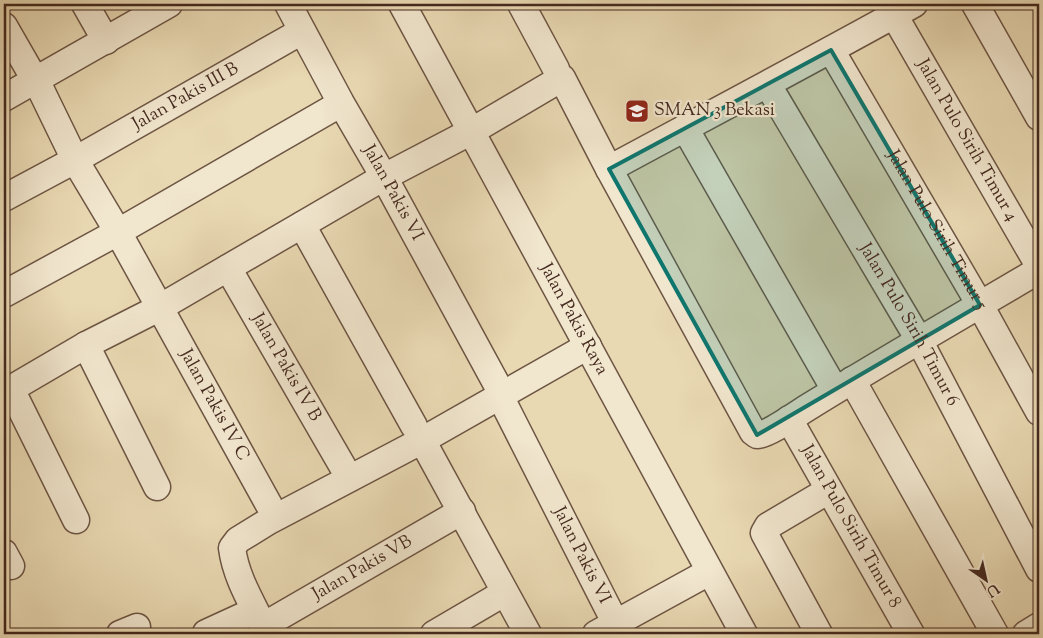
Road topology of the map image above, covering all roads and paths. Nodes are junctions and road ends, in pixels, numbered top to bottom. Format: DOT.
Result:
graph roads {
  1 [pos="85,4"];
  2 [pos="169,4"];
  3 [pos="288,4"];
  4 [pos="402,4"];
  5 [pos="521,4"];
  6 [pos="975,4"];
  7 [pos="904,9"];
  8 [pos="4,26"];
  9 [pos="295,34"];
  10 [pos="106,41"];
  11 [pos="832,50"];
  12 [pos="556,69"];
  13 [pos="37,84"];
  14 [pos="768,85"];
  15 [pos="4,98"];
  16 [pos="333,108"];
  17 [pos="1039,117"];
  18 [pos="685,128"];
  19 [pos="472,131"];
  20 [pos="75,160"];
  21 [pos="609,169"];
  22 [pos="384,177"];
  23 [pos="4,198"];
  24 [pos="302,225"];
  25 [pos="118,232"];
  26 [pos="1039,266"];
  27 [pos="228,268"];
  28 [pos="1039,270"];
  29 [pos="4,294"];
  30 [pos="980,305"];
  31 [pos="159,308"];
  32 [pos="919,340"];
  33 [pos="86,345"];
  34 [pos="588,346"];
  35 [pos="844,385"];
  36 [pos="498,390"];
  37 [pos="8,391"];
  38 [pos="1039,412"];
  39 [pos="789,419"];
  40 [pos="414,426"];
  41 [pos="428,451"];
  42 [pos="344,467"];
  43 [pos="157,487"];
  44 [pos="829,490"];
  45 [pos="269,505"];
  46 [pos="462,511"];
  47 [pos="76,520"];
  48 [pos="1039,569"];
  49 [pos="709,572"];
  50 [pos="504,593"];
  51 [pos="261,624"];
  52 [pos="1039,626"];
  53 [pos="611,631"];
  54 [pos="206,633"];
  55 [pos="434,634"];
  56 [pos="528,634"];
  57 [pos="744,634"];
  58 [pos="819,634"];
  59 [pos="911,634"];
  60 [pos="995,634"];
  61 [pos="1026,634"];
  1 -- 10 [label="street"];
  2 -- 10 [label="street"];
  3 -- 22 [label="street, Jalan Pakis VI"];
  4 -- 19 [label="street, Jalan Pakis Raya"];
  5 -- 12 [label="street"];
  6 -- 17 [label="street"];
  7 -- 11 [label="street"];
  7 -- 26 [label="street, Jalan Pulo Sirih Timur 4"];
  8 -- 13 [label="street, Jalan Pakis IV C"];
  9 -- 20 [label="street, Jalan Pakis III B"];
  10 -- 13 [label="street"];
  11 -- 14 [label="street"];
  11 -- 30 [label="street, Jalan Pulo Sirih Timur 5"];
  13 -- 15 [label="street"];
  13 -- 20 [label="street, Jalan Pakis IV C"];
  14 -- 18 [label="street"];
  14 -- 32 [label="street, Jalan Pulo Sirih Timur 6"];
  16 -- 25 [label="street"];
  18 -- 21 [label="street"];
  18 -- 35 [label="street"];
  19 -- 21 [label="street"];
  19 -- 22 [label="street"];
  19 -- 34 [label="street, Jalan Pakis Raya"];
  20 -- 23 [label="street, Jalan Pakis III B"];
  20 -- 25 [label="street, Jalan Pakis IV C"];
  21 -- 39 [label="street"];
  22 -- 24 [label="street"];
  22 -- 36 [label="street, Jalan Pakis VI"];
  24 -- 27 [label="street"];
  24 -- 40 [label="street"];
  25 -- 29 [label="street"];
  25 -- 31 [label="street, Jalan Pakis IV C"];
  27 -- 31 [label="street"];
  27 -- 42 [label="street, Jalan Pakis IV B"];
  28 -- 30 [label="street"];
  30 -- 32 [label="street"];
  30 -- 38 [label="street, Jalan Pulo Sirih Timur 5"];
  31 -- 33 [label="street"];
  31 -- 45 [label="street, Jalan Pakis IV C"];
  32 -- 35 [label="street"];
  32 -- 48 [label="street, Jalan Pulo Sirih Timur 6"];
  33 -- 37 [label="street"];
  33 -- 43 [label="street"];
  34 -- 36 [label="street"];
  34 -- 49 [label="street, Jalan Pakis Raya"];
  35 -- 39 [label="street"];
  35 -- 60 [label="street"];
  36 -- 51 [label="street"];
  36 -- 53 [label="street, Jalan Pakis VI"];
  37 -- 47 [label="street"];
  39 -- 44 [label="street, Jalan Pulo Sirih Timur 8"];
  41 -- 46 [label="street"];
  44 -- 58 [label="street"];
  44 -- 59 [label="street, Jalan Pulo Sirih Timur 8"];
  46 -- 50 [label="street"];
  46 -- 51 [label="street, Jalan Pakis VB"];
  49 -- 53 [label="street"];
  49 -- 57 [label="street, Jalan Pakis Raya"];
  50 -- 55 [label="street"];
  50 -- 56 [label="street"];
  51 -- 54 [label="street, Jalan Pakis VB"];
  52 -- 61 [label="street"];
}
